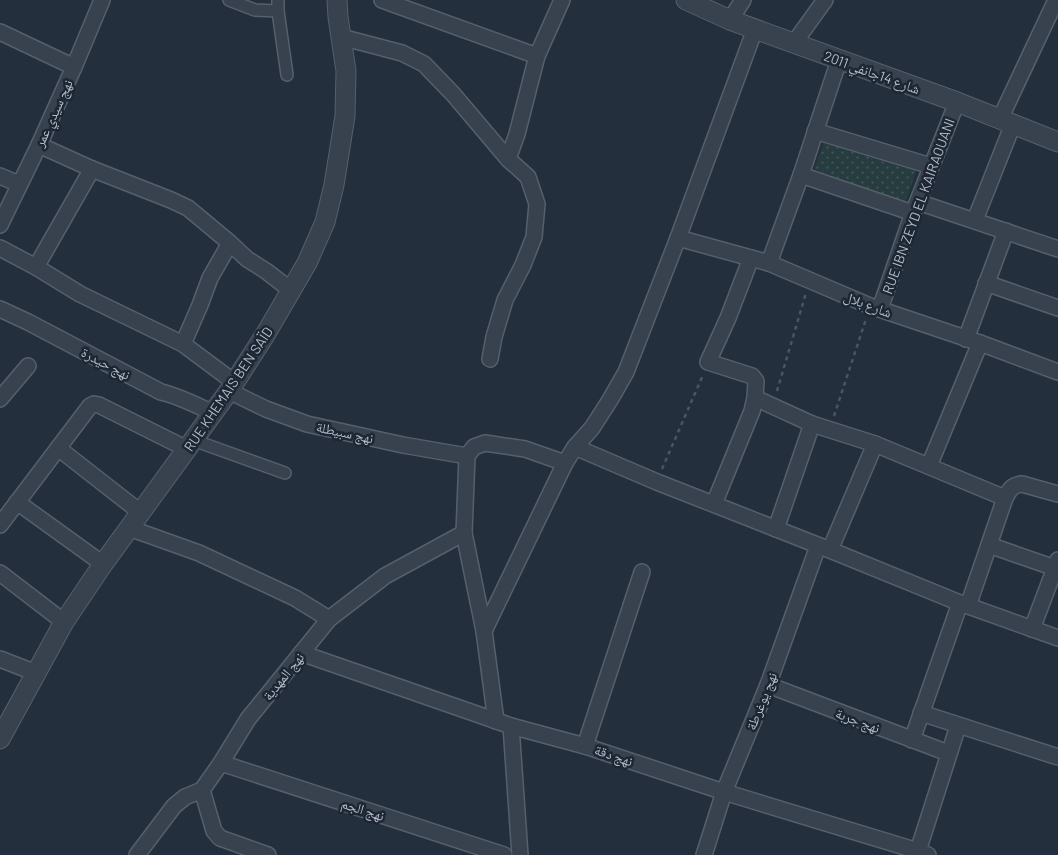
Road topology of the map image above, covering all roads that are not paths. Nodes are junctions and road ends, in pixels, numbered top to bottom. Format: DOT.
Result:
graph roads {
  1 [pos="102,0"];
  2 [pos="229,0"];
  3 [pos="337,0"];
  4 [pos="382,0"];
  5 [pos="562,0"];
  6 [pos="686,0"];
  7 [pos="743,0"];
  8 [pos="825,0"];
  9 [pos="1056,0"];
  10 [pos="278,6"];
  11 [pos="730,20"];
  12 [pos="755,29"];
  13 [pos="0,32"];
  14 [pos="341,37"];
  15 [pos="794,43"];
  16 [pos="537,56"];
  17 [pos="839,60"];
  18 [pos="74,67"];
  19 [pos="287,74"];
  20 [pos="957,102"];
  21 [pos="1006,122"];
  22 [pos="815,131"];
  23 [pos="1058,142"];
  24 [pos="39,145"];
  25 [pos="508,159"];
  26 [pos="931,166"];
  27 [pos="92,169"];
  28 [pos="0,176"];
  29 [pos="801,176"];
  30 [pos="19,184"];
  31 [pos="916,207"];
  32 [pos="975,220"];
  33 [pos="0,225"];
  34 [pos="1006,231"];
  35 [pos="678,238"];
  36 [pos="230,243"];
  37 [pos="0,248"];
  38 [pos="1058,249"];
  39 [pos="751,258"];
  40 [pos="769,263"];
  41 [pos="36,267"];
  42 [pos="986,283"];
  43 [pos="292,291"];
  44 [pos="875,308"];
  45 [pos="1058,308"];
  46 [pos="0,309"];
  47 [pos="973,341"];
  48 [pos="183,344"];
  49 [pos="490,359"];
  50 [pos="28,366"];
  51 [pos="1058,372"];
  52 [pos="231,386"];
  53 [pos="755,398"];
  54 [pos="0,399"];
  55 [pos="213,413"];
  56 [pos="812,424"];
  57 [pos="875,444"];
  58 [pos="190,445"];
  59 [pos="575,447"];
  60 [pos="58,448"];
  61 [pos="466,456"];
  62 [pos="565,463"];
  63 [pos="929,466"];
  64 [pos="285,473"];
  65 [pos="1058,494"];
  66 [pos="1006,498"];
  67 [pos="17,502"];
  68 [pos="714,504"];
  69 [pos="140,512"];
  70 [pos="0,525"];
  71 [pos="129,528"];
  72 [pos="776,529"];
  73 [pos="464,533"];
  74 [pos="989,545"];
  75 [pos="824,548"];
  76 [pos="103,564"];
  77 [pos="1056,564"];
  78 [pos="642,572"];
  79 [pos="0,573"];
  80 [pos="964,605"];
  81 [pos="329,618"];
  82 [pos="64,622"];
  83 [pos="1032,629"];
  84 [pos="484,631"];
  85 [pos="1058,638"];
  86 [pos="301,653"];
  87 [pos="0,659"];
  88 [pos="36,673"];
  89 [pos="768,685"];
  90 [pos="921,713"];
  91 [pos="496,721"];
  92 [pos="511,726"];
  93 [pos="958,726"];
  94 [pos="0,739"];
  95 [pos="912,740"];
  96 [pos="585,746"];
  97 [pos="948,754"];
  98 [pos="1058,756"];
  99 [pos="221,763"];
  100 [pos="202,790"];
  101 [pos="724,792"];
  102 [pos="923,853"];
  103 [pos="137,855"];
  104 [pos="268,855"];
  105 [pos="504,855"];
  106 [pos="520,855"];
  107 [pos="704,855"];
  1 -- 18 [label="street, نهج سيدي عمر"];
  2 -- 10 [label="street"];
  3 -- 14 [label="street, RUE KHEMAIS BEN SAÏD"];
  4 -- 16 [label="street"];
  5 -- 16 [label="street"];
  6 -- 11 [label="street, شارع 14جانفي 2011"];
  7 -- 11 [label="street"];
  8 -- 15 [label="street"];
  9 -- 21 [label="street"];
  10 -- 19 [label="street"];
  11 -- 12 [label="street, شارع 14جانفي 2011"];
  12 -- 15 [label="street, شارع 14جانفي 2011"];
  12 -- 35 [label="street"];
  13 -- 18 [label="street"];
  14 -- 25 [label="street"];
  14 -- 43 [label="street, RUE KHEMAIS BEN SAÏD"];
  15 -- 17 [label="street, شارع 14جانفي 2011"];
  16 -- 25 [label="street"];
  17 -- 20 [label="street, شارع 14جانفي 2011"];
  17 -- 22 [label="street"];
  18 -- 24 [label="street, نهج سيدي عمر"];
  20 -- 21 [label="street, شارع 14جانفي 2011"];
  20 -- 26 [label="street, RUE IBN ZEYD EL KAIRAOUANI"];
  21 -- 23 [label="street, شارع 14جانفي 2011"];
  21 -- 32 [label="street"];
  22 -- 26 [label="street"];
  22 -- 29 [label="street"];
  24 -- 27 [label="street"];
  24 -- 30 [label="street, نهج سيدي عمر"];
  25 -- 49 [label="street"];
  26 -- 31 [label="street, RUE IBN ZEYD EL KAIRAOUANI"];
  27 -- 36 [label="street"];
  27 -- 41 [label="street"];
  28 -- 30 [label="street"];
  29 -- 31 [label="street"];
  29 -- 40 [label="street"];
  30 -- 33 [label="street, نهج سيدي عمر"];
  31 -- 32 [label="street"];
  31 -- 44 [label="street, RUE IBN ZEYD EL KAIRAOUANI"];
  32 -- 34 [label="street"];
  34 -- 38 [label="street"];
  34 -- 42 [label="street"];
  35 -- 39 [label="street, شارع بلال"];
  35 -- 59 [label="street"];
  36 -- 43 [label="street"];
  36 -- 48 [label="street"];
  37 -- 41 [label="street, نهج سبيطلة"];
  39 -- 40 [label="street, شارع بلال"];
  39 -- 53 [label="street"];
  40 -- 44 [label="street, شارع بلال"];
  41 -- 48 [label="street, نهج سبيطلة"];
  42 -- 45 [label="street"];
  42 -- 47 [label="street"];
  43 -- 52 [label="street, RUE KHEMAIS BEN SAÏD"];
  44 -- 47 [label="street, شارع بلال"];
  46 -- 55 [label="street, نهج حيدرة"];
  47 -- 51 [label="street, شارع بلال"];
  47 -- 63 [label="street"];
  48 -- 52 [label="street, نهج سبيطلة"];
  50 -- 54 [label="street"];
  52 -- 55 [label="street, RUE KHEMAIS BEN SAÏD"];
  52 -- 61 [label="street, نهج سبيطلة"];
  53 -- 56 [label="street"];
  53 -- 68 [label="street"];
  55 -- 58 [label="street, RUE KHEMAIS BEN SAÏD"];
  56 -- 57 [label="street"];
  56 -- 72 [label="street"];
  57 -- 63 [label="street"];
  57 -- 75 [label="street, نهج يوغرطة"];
  58 -- 60 [label="street"];
  58 -- 64 [label="street"];
  58 -- 69 [label="street, RUE KHEMAIS BEN SAÏD"];
  59 -- 62 [label="street"];
  59 -- 68 [label="street"];
  60 -- 67 [label="street"];
  60 -- 69 [label="street"];
  61 -- 62 [label="street"];
  61 -- 73 [label="street"];
  62 -- 84 [label="street"];
  63 -- 66 [label="street"];
  65 -- 66 [label="street"];
  66 -- 74 [label="street"];
  67 -- 70 [label="street"];
  67 -- 76 [label="street"];
  68 -- 72 [label="street"];
  69 -- 71 [label="street, RUE KHEMAIS BEN SAÏD"];
  71 -- 76 [label="street, RUE KHEMAIS BEN SAÏD"];
  71 -- 81 [label="street"];
  72 -- 75 [label="street"];
  73 -- 81 [label="street, نهج المهدية"];
  73 -- 84 [label="street"];
  74 -- 77 [label="street"];
  74 -- 80 [label="street"];
  75 -- 80 [label="street"];
  75 -- 89 [label="street, نهج يوغرطة"];
  76 -- 82 [label="street, RUE KHEMAIS BEN SAÏD"];
  77 -- 83 [label="street"];
  78 -- 96 [label="street"];
  79 -- 82 [label="street"];
  80 -- 83 [label="street"];
  80 -- 90 [label="street"];
  81 -- 86 [label="street, نهج المهدية"];
  82 -- 88 [label="street, RUE KHEMAIS BEN SAÏD"];
  83 -- 85 [label="street"];
  84 -- 91 [label="street"];
  86 -- 91 [label="street, نهج دقة"];
  86 -- 99 [label="street, نهج المهدية"];
  87 -- 88 [label="street"];
  88 -- 94 [label="street, RUE KHEMAIS BEN SAÏD"];
  89 -- 95 [label="street, نهج جربة"];
  89 -- 101 [label="street, نهج يوغرطة"];
  90 -- 93 [label="street"];
  90 -- 95 [label="street"];
  91 -- 92 [label="street, نهج دقة"];
  92 -- 96 [label="street, نهج دقة"];
  92 -- 106 [label="street"];
  93 -- 97 [label="street"];
  93 -- 98 [label="street"];
  95 -- 97 [label="street, نهج جربة"];
  96 -- 101 [label="street, نهج دقة"];
  97 -- 102 [label="street"];
  99 -- 100 [label="street, نهج المهدية"];
  99 -- 105 [label="street, نهج الجم"];
  100 -- 103 [label="street, نهج المهدية"];
  100 -- 104 [label="street"];
  101 -- 102 [label="street, نهج دقة"];
  101 -- 107 [label="street, نهج يوغرطة"];
}
